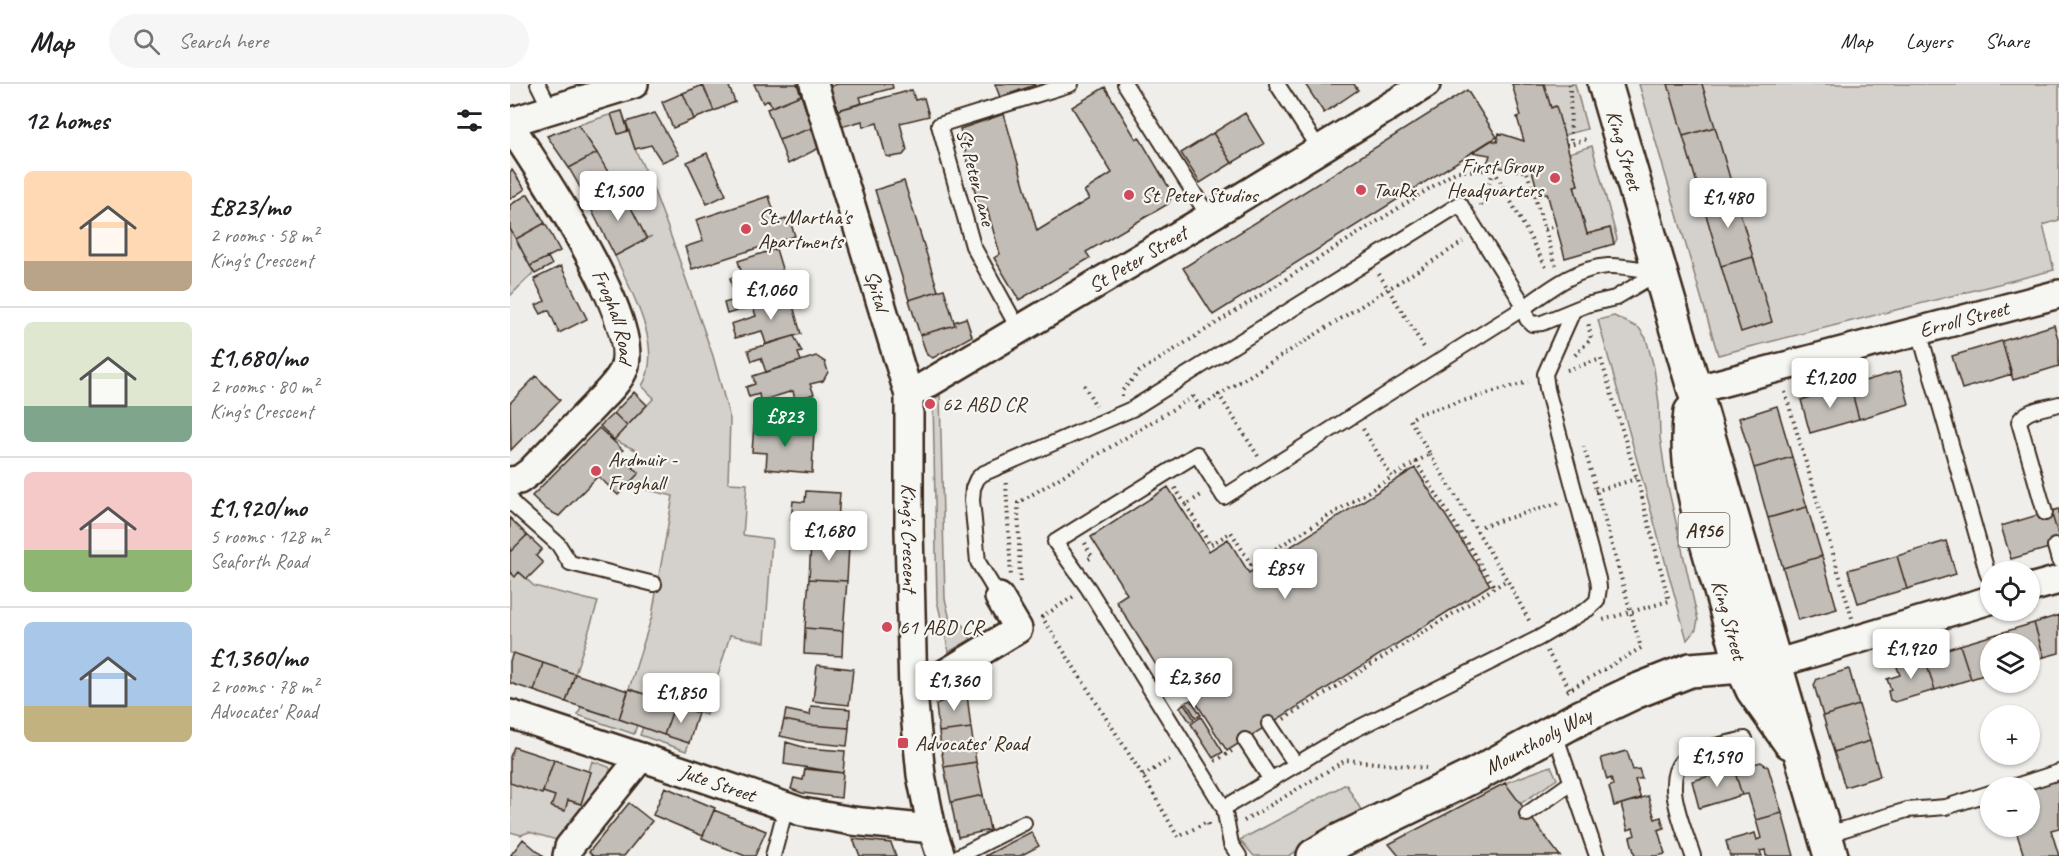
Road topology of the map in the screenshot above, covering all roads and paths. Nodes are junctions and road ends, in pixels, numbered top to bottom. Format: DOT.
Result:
graph roads {
  1 [pos="538,84"];
  2 [pos="813,84"];
  3 [pos="1071,84"];
  4 [pos="1125,84"];
  5 [pos="1277,84"];
  6 [pos="1426,84"];
  7 [pos="1570,84"];
  8 [pos="1605,84"];
  9 [pos="619,86"];
  10 [pos="551,110"];
  11 [pos="510,124"];
  12 [pos="1590,138"];
  13 [pos="1320,149"];
  14 [pos="1498,166"];
  15 [pos="1494,170"];
  16 [pos="1516,170"];
  17 [pos="1209,217"];
  18 [pos="1474,225"];
  19 [pos="1556,226"];
  20 [pos="1545,229"];
  21 [pos="1355,236"];
  22 [pos="1370,260"];
  23 [pos="1556,265"];
  24 [pos="1547,269"];
  25 [pos="1659,272"];
  26 [pos="1388,290"];
  27 [pos="2059,294"];
  28 [pos="1525,307"];
  29 [pos="1573,311"];
  30 [pos="1019,330"];
  31 [pos="1919,331"];
  32 [pos="1591,339"];
  33 [pos="1427,352"];
  34 [pos="1569,361"];
  35 [pos="1562,368"];
  36 [pos="1778,368"];
  37 [pos="1545,377"];
  38 [pos="1084,385"];
  39 [pos="1694,390"];
  40 [pos="909,395"];
  41 [pos="1193,397"];
  42 [pos="1122,401"];
  43 [pos="2059,404"];
  44 [pos="1355,415"];
  45 [pos="1071,435"];
  46 [pos="1581,436"];
  47 [pos="1430,454"];
  48 [pos="1259,458"];
  49 [pos="1416,462"];
  50 [pos="999,466"];
  51 [pos="1392,477"];
  52 [pos="1170,480"];
  53 [pos="510,481"];
  54 [pos="1216,485"];
  55 [pos="510,497"];
  56 [pos="1186,505"];
  57 [pos="2045,513"];
  58 [pos="1103,521"];
  59 [pos="2055,546"];
  60 [pos="2059,560"];
  61 [pos="1982,561"];
  62 [pos="1093,570"];
  63 [pos="1507,579"];
  64 [pos="2059,580"];
  65 [pos="654,584"];
  66 [pos="2040,585"];
  67 [pos="1495,588"];
  68 [pos="1011,589"];
  69 [pos="1980,591"];
  70 [pos="1476,593"];
  71 [pos="1479,598"];
  72 [pos="1630,612"];
  73 [pos="1539,638"];
  74 [pos="1858,639"];
  75 [pos="1641,648"];
  76 [pos="1775,664"];
  77 [pos="1742,666"];
  78 [pos="1570,689"];
  79 [pos="913,693"];
  80 [pos="510,714"];
  81 [pos="1270,726"];
  82 [pos="1554,732"];
  83 [pos="1745,739"];
  84 [pos="1246,741"];
  85 [pos="1208,755"];
  86 [pos="641,757"];
  87 [pos="1804,763"];
  88 [pos="1296,765"];
  89 [pos="2059,772"];
  90 [pos="2040,778"];
  91 [pos="1271,780"];
  92 [pos="1572,782"];
  93 [pos="1980,796"];
  94 [pos="786,807"];
  95 [pos="1224,808"];
  96 [pos="1527,814"];
  97 [pos="1024,823"];
  98 [pos="932,829"];
  99 [pos="1828,846"];
  100 [pos="1334,851"];
  101 [pos="567,856"];
  102 [pos="773,856"];
  103 [pos="942,856"];
  104 [pos="958,856"];
  105 [pos="1239,856"];
  106 [pos="1597,856"];
  107 [pos="1693,856"];
  1 -- 10 [label="lane"];
  2 -- 40 [label="street, Spital"];
  3 -- 30 [label="lane, St Peter Lane"];
  4 -- 17 [label="lane"];
  5 -- 13 [label="lane"];
  6 -- 13 [label="street, St Peter Street"];
  7 -- 12 [label="path"];
  8 -- 25 [label="main road, King Street / A956"];
  9 -- 10 [label="street"];
  10 -- 11 [label="street"];
  11 -- 53 [label="street, Froghall Road"];
  13 -- 17 [label="street, St Peter Street"];
  14 -- 15 [label="path"];
  15 -- 18 [label="path"];
  15 -- 21 [label="path"];
  15 -- 24 [label="path"];
  16 -- 20 [label="path"];
  17 -- 30 [label="street, St Peter Street"];
  18 -- 22 [label="lane"];
  18 -- 26 [label="path"];
  18 -- 28 [label="lane"];
  19 -- 20 [label="path"];
  20 -- 23 [label="path"];
  21 -- 22 [label="path"];
  21 -- 42 [label="path"];
  22 -- 26 [label="path"];
  22 -- 45 [label="lane"];
  25 -- 28 [label="lane"];
  25 -- 29 [label="lane"];
  25 -- 39 [label="main road, King Street / A956"];
  26 -- 33 [label="path"];
  26 -- 48 [label="path"];
  27 -- 31 [label="street, Erroll Street"];
  28 -- 29 [label="lane"];
  28 -- 44 [label="lane"];
  29 -- 37 [label="lane"];
  30 -- 40 [label="street, St Peter Street"];
  31 -- 36 [label="street, Erroll Street"];
  31 -- 61 [label="lane"];
  32 -- 34 [label="path"];
  35 -- 72 [label="path"];
  36 -- 39 [label="street, Erroll Street"];
  36 -- 74 [label="path"];
  37 -- 47 [label="path"];
  37 -- 73 [label="lane"];
  38 -- 45 [label="path"];
  39 -- 76 [label="main road, King Street / A956"];
  39 -- 77 [label="main road, King Street / A956"];
  40 -- 79 [label="street, King's Crescent"];
  41 -- 68 [label="path"];
  43 -- 57 [label="lane"];
  44 -- 51 [label="path"];
  44 -- 54 [label="lane"];
  45 -- 50 [label="lane"];
  46 -- 72 [label="path"];
  47 -- 49 [label="path"];
  47 -- 63 [label="path"];
  49 -- 51 [label="path"];
  49 -- 67 [label="path"];
  50 -- 68 [label="path"];
  50 -- 68 [label="lane"];
  51 -- 56 [label="path"];
  52 -- 56 [label="path"];
  54 -- 56 [label="path"];
  54 -- 58 [label="lane"];
  55 -- 65 [label="lane"];
  58 -- 62 [label="path"];
  58 -- 95 [label="lane"];
  59 -- 60 [label="lane"];
  63 -- 67 [label="path"];
  63 -- 73 [label="path"];
  64 -- 66 [label="street"];
  67 -- 71 [label="path"];
  68 -- 79 [label="street"];
  69 -- 74 [label="street"];
  70 -- 71 [label="path"];
  71 -- 81 [label="path"];
  72 -- 75 [label="path"];
  73 -- 78 [label="path"];
  73 -- 88 [label="lane"];
  74 -- 76 [label="street"];
  76 -- 77 [label="main road, Mounthooly Way"];
  76 -- 87 [label="main road, King Street / A956"];
  77 -- 82 [label="main road, Mounthooly Way"];
  77 -- 87 [label="main road, King Street / A956"];
  79 -- 98 [label="street, King's Crescent"];
  80 -- 86 [label="street, Jute Street"];
  81 -- 88 [label="lane"];
  82 -- 92 [label="lane"];
  82 -- 100 [label="main road, Mounthooly Way"];
  83 -- 107 [label="lane"];
  84 -- 85 [label="path"];
  84 -- 91 [label="lane"];
  86 -- 94 [label="street, Jute Street"];
  86 -- 101 [label="street"];
  87 -- 99 [label="main road, King Street / A956"];
  88 -- 91 [label="lane"];
  89 -- 90 [label="lane"];
  91 -- 95 [label="lane"];
  92 -- 96 [label="lane"];
  92 -- 106 [label="lane"];
  93 -- 99 [label="lane"];
  94 -- 98 [label="street, Jute Street"];
  94 -- 102 [label="lane"];
  95 -- 105 [label="lane"];
  97 -- 104 [label="lane"];
  98 -- 103 [label="street, King's Crescent"];
}
